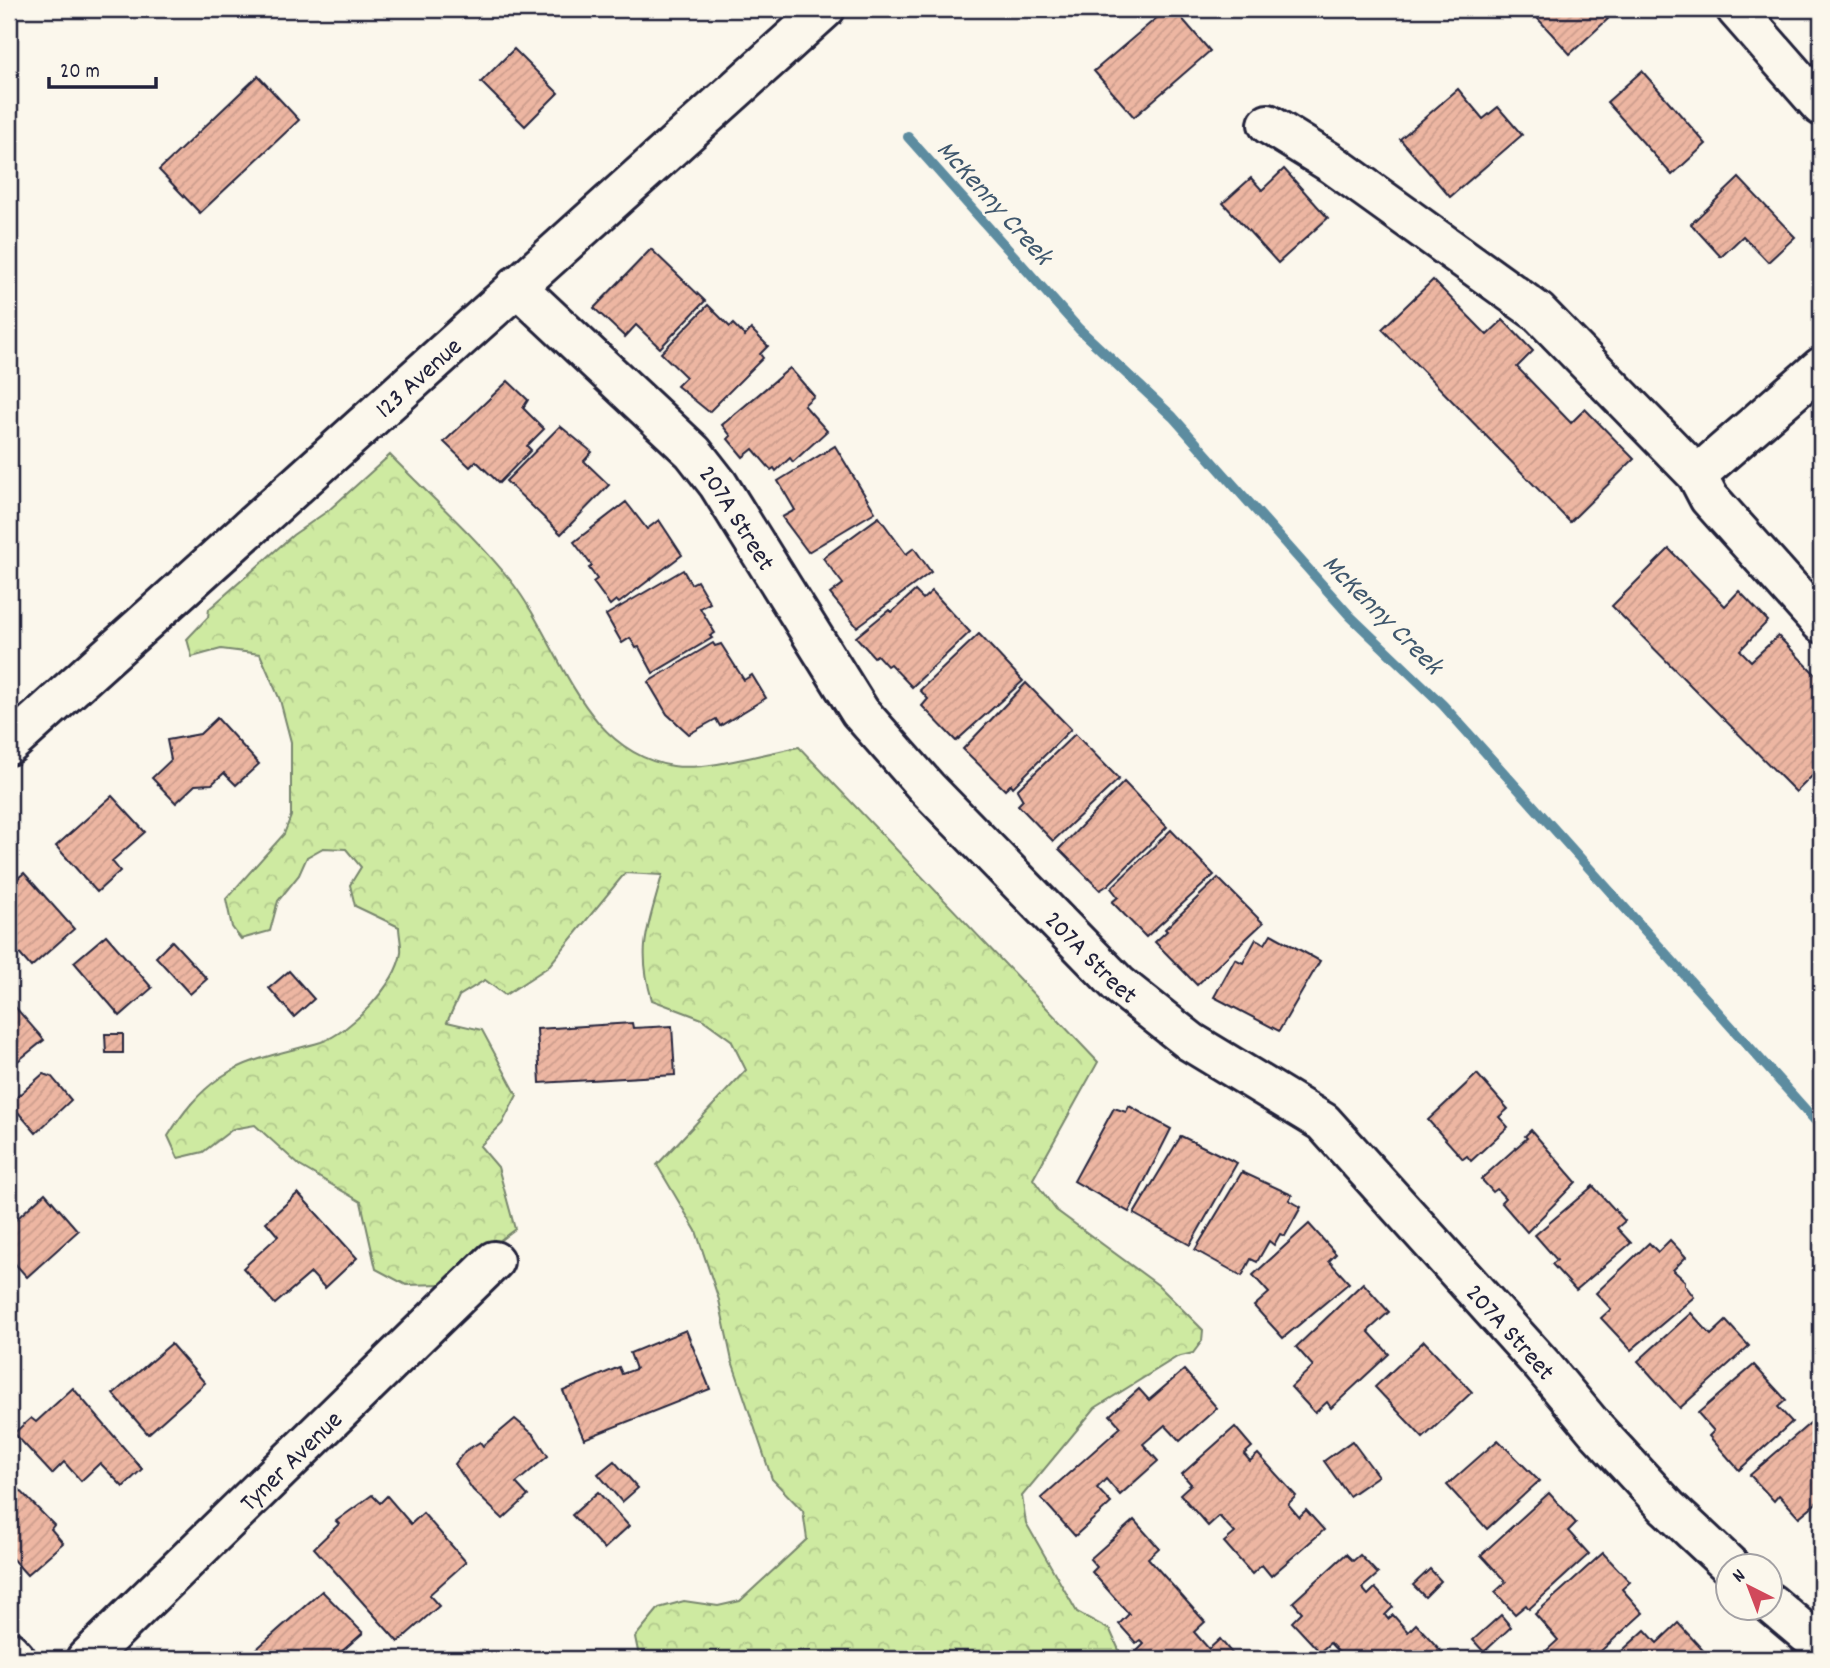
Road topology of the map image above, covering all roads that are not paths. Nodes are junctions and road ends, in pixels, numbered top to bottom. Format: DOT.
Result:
graph roads {
  1 [pos="825,9"];
  2 [pos="1736,9"];
  3 [pos="1821,106"];
  4 [pos="1268,124"];
  5 [pos="516,286"];
  6 [pos="1821,367"];
  7 [pos="1697,475"];
  8 [pos="1821,623"];
  9 [pos="9,745"];
  10 [pos="494,1261"];
  11 [pos="1715,1552"];
  12 [pos="1784,1615"];
  13 [pos="1821,1646"];
  14 [pos="9,1651"];
  15 [pos="16,1659"];
  16 [pos="86,1659"];
  1 -- 5 [label="street, 123 Avenue"];
  2 -- 3 [label="street"];
  4 -- 7 [label="street"];
  5 -- 9 [label="street, 123 Avenue"];
  5 -- 11 [label="street, 207A Street"];
  6 -- 7 [label="street"];
  7 -- 8 [label="street"];
  10 -- 16 [label="street, Tyner Avenue"];
  12 -- 13 [label="street"];
  14 -- 15 [label="street"];
}
